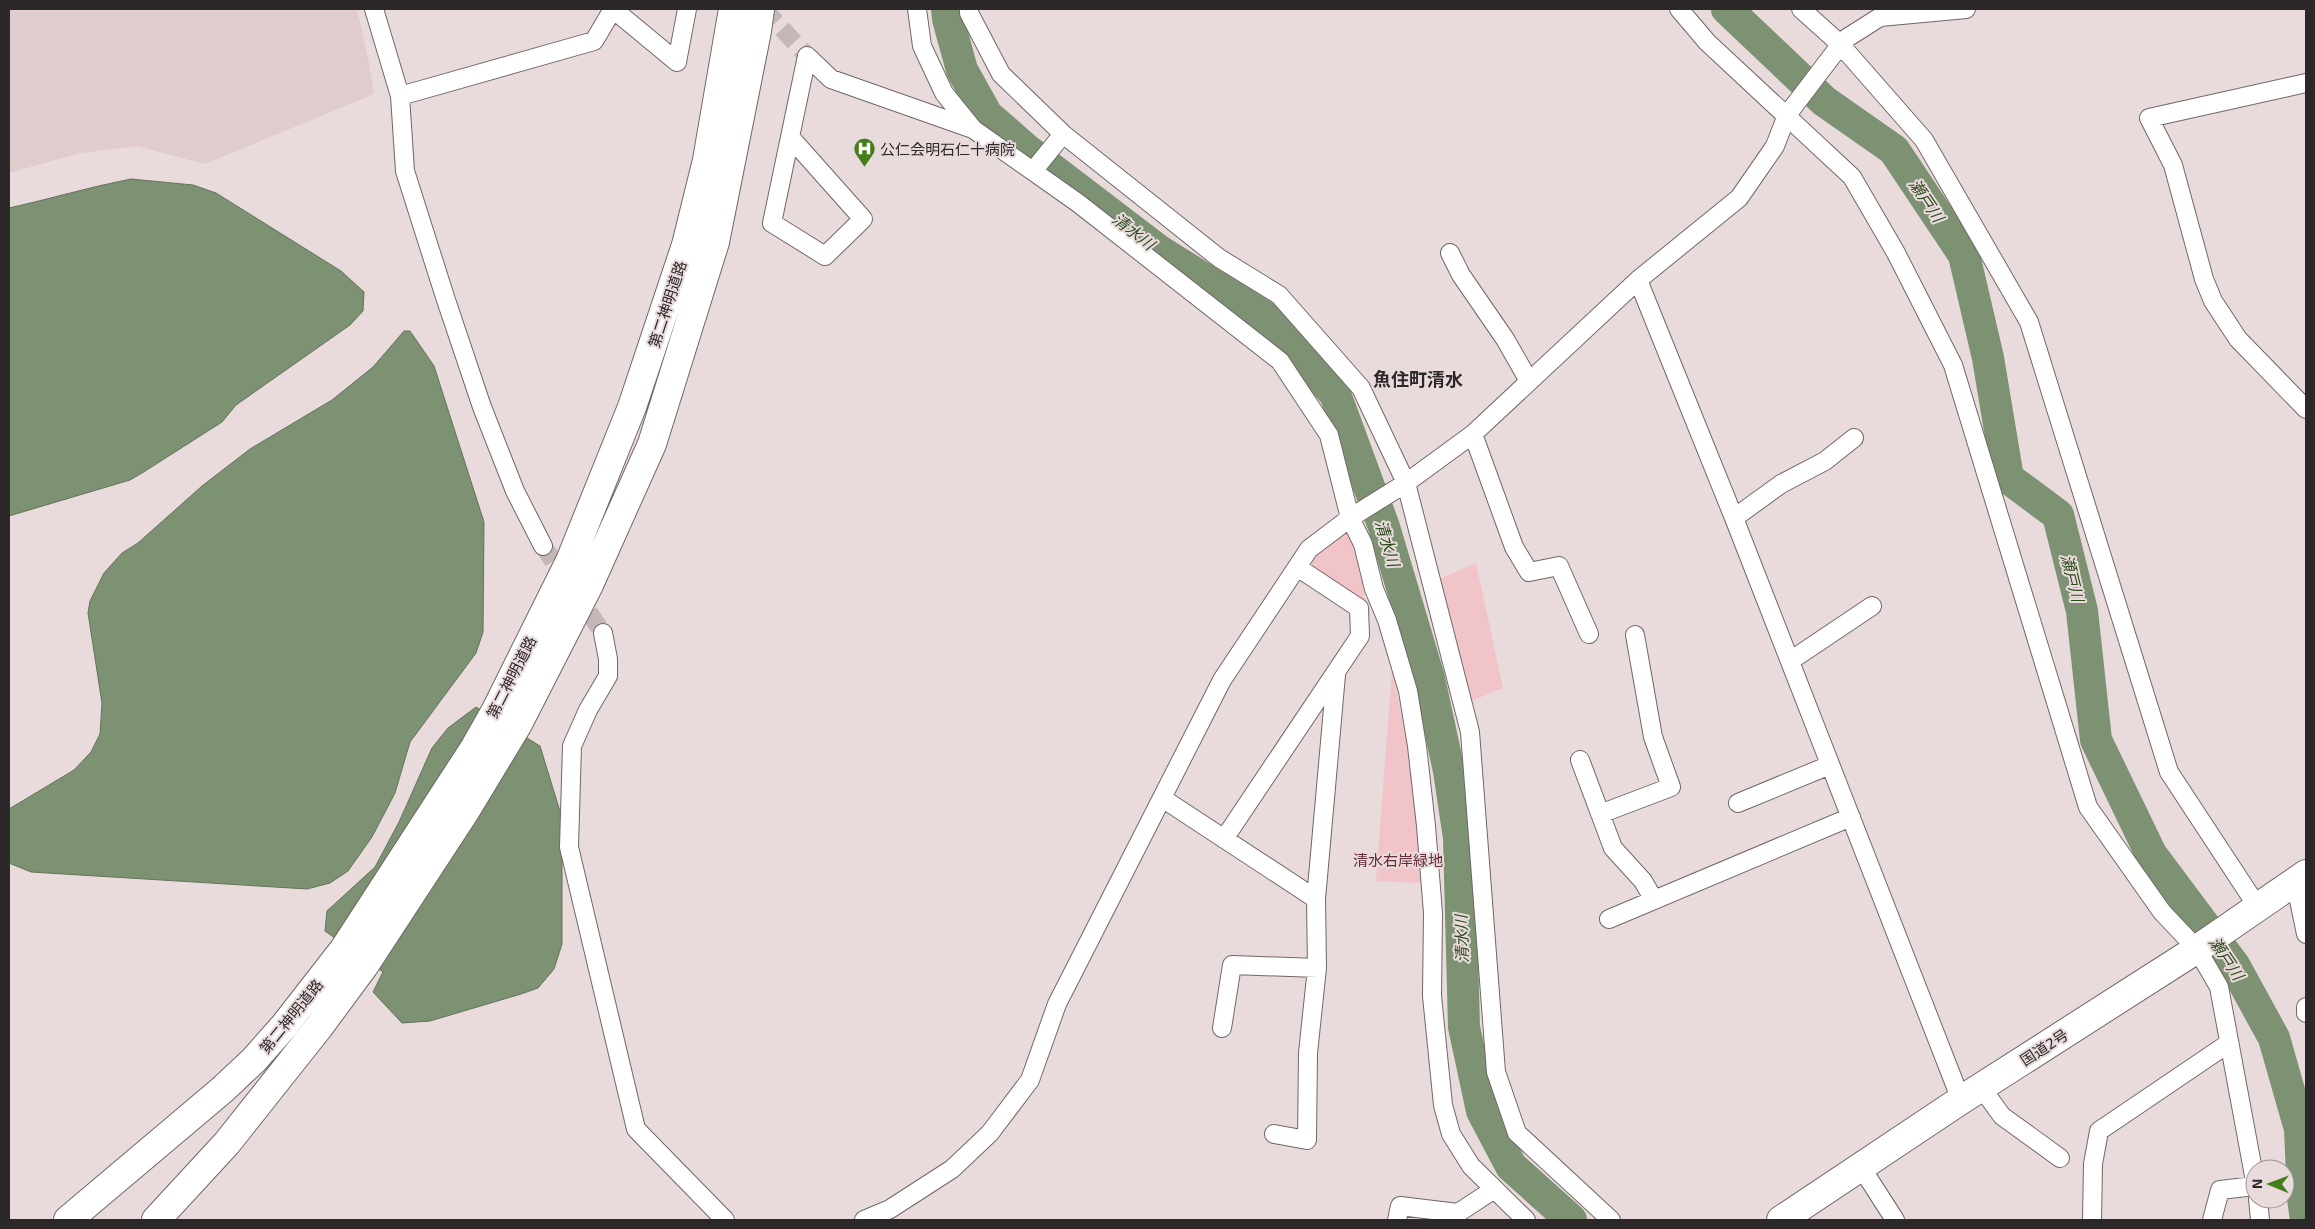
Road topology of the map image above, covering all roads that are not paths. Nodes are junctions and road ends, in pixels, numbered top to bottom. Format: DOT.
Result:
graph roads {
  1 [pos="374,9"];
  2 [pos="687,9"];
  3 [pos="733,9"];
  4 [pos="760,9"];
  5 [pos="917,9"];
  6 [pos="969,9"];
  7 [pos="1679,9"];
  8 [pos="1801,9"];
  9 [pos="1966,9"];
  10 [pos="1837,48"];
  11 [pos="2306,83"];
  12 [pos="400,96"];
  13 [pos="1790,111"];
  14 [pos="973,129"];
  15 [pos="1063,134"];
  16 [pos="790,138"];
  17 [pos="1033,171"];
  18 [pos="1450,253"];
  19 [pos="1638,280"];
  20 [pos="1529,381"];
  21 [pos="2306,409"];
  22 [pos="1473,434"];
  23 [pos="1854,438"];
  24 [pos="1406,483"];
  25 [pos="1350,518"];
  26 [pos="1734,518"];
  27 [pos="543,546"];
  28 [pos="1297,567"];
  29 [pos="1872,606"];
  30 [pos="603,633"];
  31 [pos="1589,634"];
  32 [pos="1635,635"];
  33 [pos="1790,660"];
  34 [pos="1336,675"];
  35 [pos="507,717"];
  36 [pos="1580,760"];
  37 [pos="1830,765"];
  38 [pos="1162,798"];
  39 [pos="1738,803"];
  40 [pos="1600,814"];
  41 [pos="1851,817"];
  42 [pos="1224,839"];
  43 [pos="2300,878"];
  44 [pos="1316,899"];
  45 [pos="1654,900"];
  46 [pos="2257,906"];
  47 [pos="1609,919"];
  48 [pos="2306,934"];
  49 [pos="2197,949"];
  50 [pos="354,957"];
  51 [pos="1317,968"];
  52 [pos="2306,1007"];
  53 [pos="2306,1013"];
  54 [pos="1222,1028"];
  55 [pos="2230,1043"];
  56 [pos="1971,1094"];
  57 [pos="1274,1134"];
  58 [pos="2060,1158"];
  59 [pos="2251,1159"];
  60 [pos="1861,1167"];
  61 [pos="2245,1187"];
  62 [pos="1493,1190"];
  63 [pos="68,1220"];
  64 [pos="156,1220"];
  65 [pos="725,1220"];
  66 [pos="864,1220"];
  67 [pos="1397,1220"];
  68 [pos="1526,1220"];
  69 [pos="1611,1220"];
  70 [pos="1781,1220"];
  71 [pos="1895,1220"];
  72 [pos="2092,1220"];
  73 [pos="2212,1220"];
  1 -- 12 [label="street"];
  2 -- 12 [label="street"];
  3 -- 35 [label="highway, 第二神明道路"];
  4 -- 35 [label="highway, 第二神明道路"];
  5 -- 14 [label="street"];
  6 -- 15 [label="street"];
  7 -- 13 [label="street"];
  8 -- 10 [label="street"];
  9 -- 10 [label="street"];
  10 -- 13 [label="street"];
  10 -- 46 [label="street"];
  11 -- 21 [label="street"];
  12 -- 27 [label="street"];
  13 -- 19 [label="street"];
  13 -- 49 [label="street"];
  14 -- 16 [label="street"];
  14 -- 17 [label="street"];
  15 -- 17 [label="street"];
  15 -- 24 [label="street"];
  16 -- 16 [label="street"];
  17 -- 25 [label="street"];
  18 -- 20 [label="street"];
  19 -- 20 [label="street"];
  19 -- 26 [label="street"];
  20 -- 22 [label="street"];
  22 -- 24 [label="street"];
  22 -- 31 [label="street"];
  23 -- 26 [label="street"];
  24 -- 25 [label="street"];
  24 -- 69 [label="street"];
  25 -- 28 [label="street"];
  25 -- 62 [label="street"];
  26 -- 33 [label="street"];
  28 -- 34 [label="street"];
  28 -- 38 [label="street"];
  29 -- 33 [label="street"];
  30 -- 65 [label="street"];
  32 -- 40 [label="street"];
  33 -- 37 [label="street"];
  34 -- 42 [label="street"];
  34 -- 44 [label="street"];
  35 -- 50 [label="highway, 第二神明道路"];
  36 -- 40 [label="street"];
  37 -- 39 [label="street"];
  37 -- 41 [label="street"];
  38 -- 42 [label="street"];
  38 -- 66 [label="street"];
  40 -- 45 [label="street"];
  41 -- 45 [label="street"];
  41 -- 56 [label="street"];
  42 -- 44 [label="street"];
  43 -- 46 [label="highway, 国道2号"];
  43 -- 48 [label="street"];
  44 -- 51 [label="street"];
  45 -- 47 [label="street"];
  46 -- 49 [label="highway, 国道2号"];
  49 -- 55 [label="street"];
  49 -- 56 [label="highway, 国道2号"];
  50 -- 63 [label="highway, 第二神明道路"];
  50 -- 64 [label="highway, 第二神明道路"];
  51 -- 54 [label="street"];
  51 -- 57 [label="street"];
  52 -- 53 [label="street"];
  55 -- 59 [label="street"];
  55 -- 72 [label="street"];
  56 -- 58 [label="street"];
  56 -- 60 [label="highway, 国道2号"];
  60 -- 70 [label="highway, 国道2号"];
  60 -- 71 [label="street"];
  61 -- 73 [label="street"];
  62 -- 67 [label="street"];
  62 -- 68 [label="street"];
}
